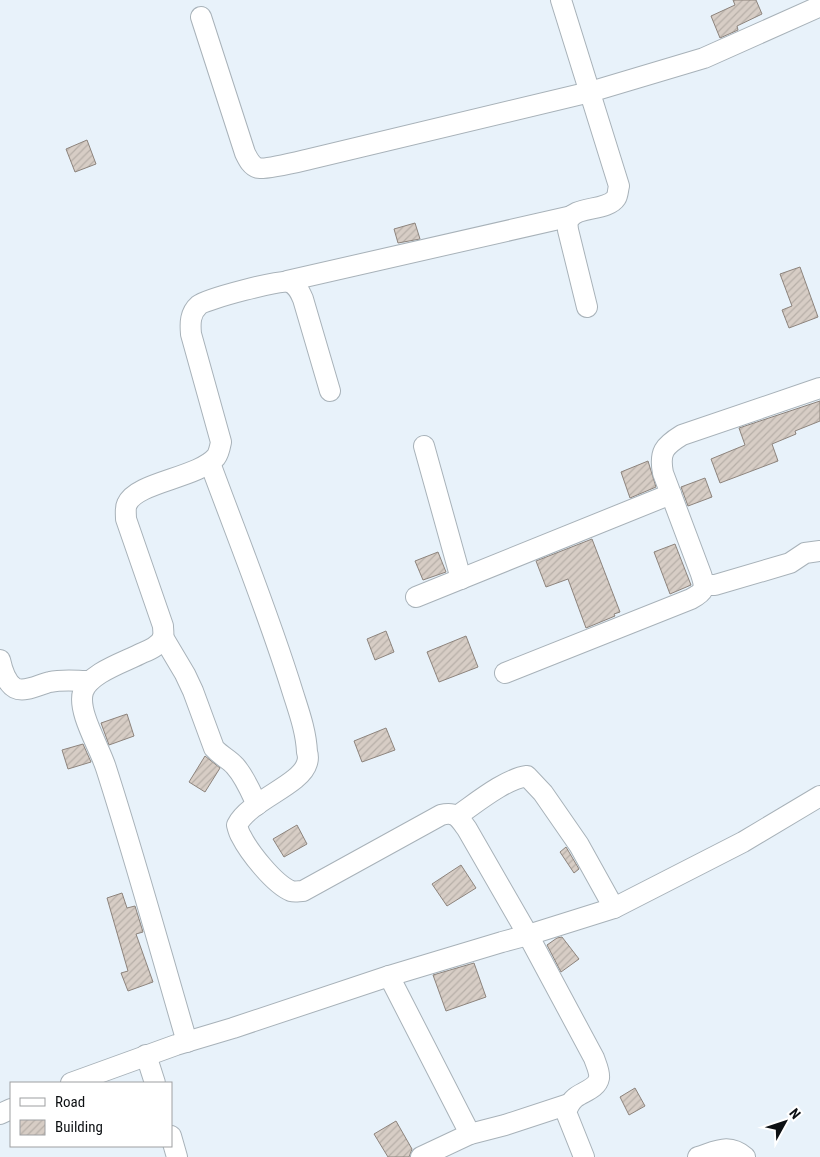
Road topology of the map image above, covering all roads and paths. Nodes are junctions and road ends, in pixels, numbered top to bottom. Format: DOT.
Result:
graph roads {
  1 [pos="562,0"];
  2 [pos="820,4"];
  3 [pos="201,17"];
  4 [pos="590,92"];
  5 [pos="572,216"];
  6 [pos="287,281"];
  7 [pos="587,306"];
  8 [pos="820,388"];
  9 [pos="330,391"];
  10 [pos="424,446"];
  11 [pos="210,463"];
  12 [pos="671,494"];
  13 [pos="820,551"];
  14 [pos="461,579"];
  15 [pos="704,585"];
  16 [pos="416,598"];
  17 [pos="163,636"];
  18 [pos="0,660"];
  19 [pos="504,673"];
  20 [pos="90,680"];
  21 [pos="820,796"];
  22 [pos="257,805"];
  23 [pos="458,816"];
  24 [pos="614,908"];
  25 [pos="528,935"];
  26 [pos="389,976"];
  27 [pos="187,1042"];
  28 [pos="146,1055"];
  29 [pos="74,1082"];
  30 [pos="155,1082"];
  31 [pos="570,1104"];
  32 [pos="470,1134"];
  33 [pos="172,1140"];
  34 [pos="177,1157"];
  35 [pos="421,1157"];
  36 [pos="584,1157"];
  37 [pos="698,1157"];
  38 [pos="745,1157"];
  1 -- 4 [label="street"];
  2 -- 4 [label="street"];
  3 -- 4 [label="street"];
  4 -- 5 [label="street"];
  5 -- 6 [label="street"];
  5 -- 7 [label="street"];
  6 -- 9 [label="street"];
  6 -- 11 [label="street"];
  8 -- 12 [label="street"];
  10 -- 14 [label="street"];
  11 -- 17 [label="street"];
  11 -- 22 [label="street"];
  12 -- 14 [label="street"];
  12 -- 15 [label="street"];
  13 -- 15 [label="street"];
  14 -- 16 [label="street"];
  15 -- 19 [label="street"];
  17 -- 20 [label="street"];
  17 -- 22 [label="street"];
  18 -- 20 [label="street"];
  20 -- 27 [label="street"];
  21 -- 24 [label="street"];
  22 -- 23 [label="street"];
  23 -- 24 [label="street"];
  23 -- 25 [label="street"];
  24 -- 25 [label="street"];
  25 -- 26 [label="street"];
  25 -- 31 [label="street"];
  26 -- 27 [label="street"];
  26 -- 32 [label="street"];
  27 -- 28 [label="street"];
  28 -- 29 [label="street"];
  28 -- 30 [label="street"];
  31 -- 32 [label="street"];
  31 -- 36 [label="street"];
  32 -- 35 [label="street"];
  33 -- 34 [label="street"];
  37 -- 38 [label="street"];
}
